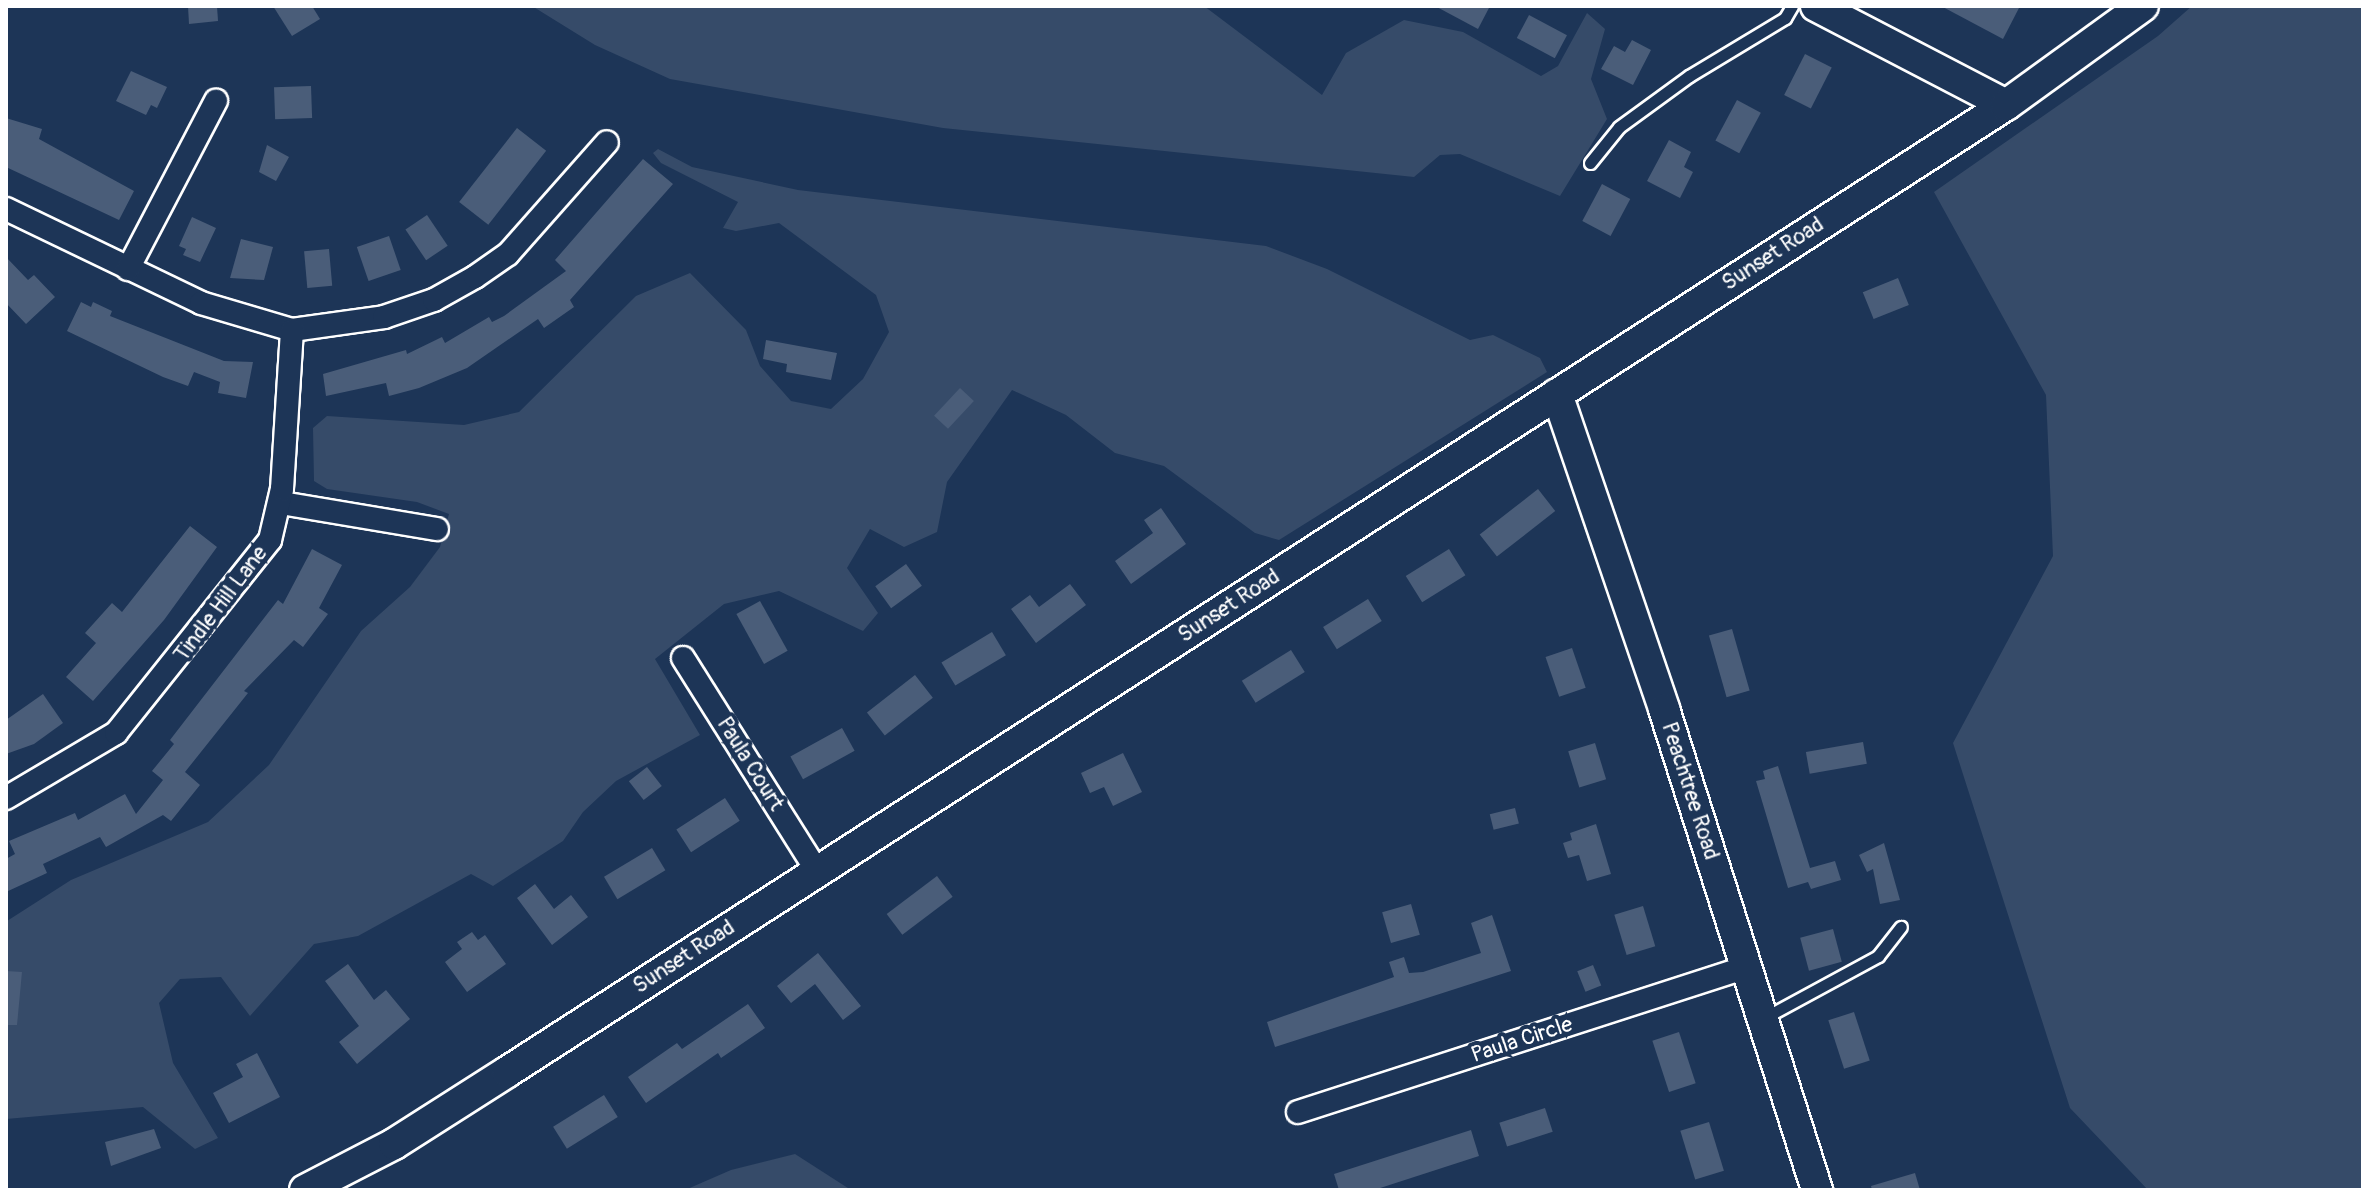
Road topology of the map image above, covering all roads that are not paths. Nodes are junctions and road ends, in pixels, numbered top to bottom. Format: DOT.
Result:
graph roads {
  1 [pos="1792,6"];
  2 [pos="1816,6"];
  3 [pos="2143,6"];
  4 [pos="216,101"];
  5 [pos="2006,105"];
  6 [pos="607,142"];
  7 [pos="1590,163"];
  8 [pos="6,209"];
  9 [pos="128,269"];
  10 [pos="292,330"];
  11 [pos="1557,394"];
  12 [pos="281,503"];
  13 [pos="437,529"];
  14 [pos="683,658"];
  15 [pos="6,798"];
  16 [pos="817,871"];
  17 [pos="1901,927"];
  18 [pos="1747,967"];
  19 [pos="1763,1018"];
  20 [pos="1298,1112"];
  21 [pos="305,1190"];
  22 [pos="1817,1190"];
  1 -- 7 [label="lane"];
  2 -- 5 [label="main road"];
  3 -- 5 [label="main road, Sunset Road"];
  4 -- 9 [label="street"];
  5 -- 11 [label="main road, Sunset Road"];
  6 -- 10 [label="street"];
  8 -- 9 [label="street"];
  9 -- 10 [label="street"];
  10 -- 12 [label="street, Tindle Hill Lane"];
  11 -- 16 [label="main road, Sunset Road"];
  11 -- 18 [label="main road, Peachtree Road"];
  12 -- 13 [label="street"];
  12 -- 15 [label="street, Tindle Hill Lane"];
  14 -- 16 [label="street, Paula Court"];
  16 -- 21 [label="main road, Sunset Road"];
  17 -- 19 [label="lane"];
  18 -- 19 [label="main road, Peachtree Road"];
  18 -- 20 [label="street, Paula Circle"];
  19 -- 22 [label="main road, Peachtree Road"];
}
